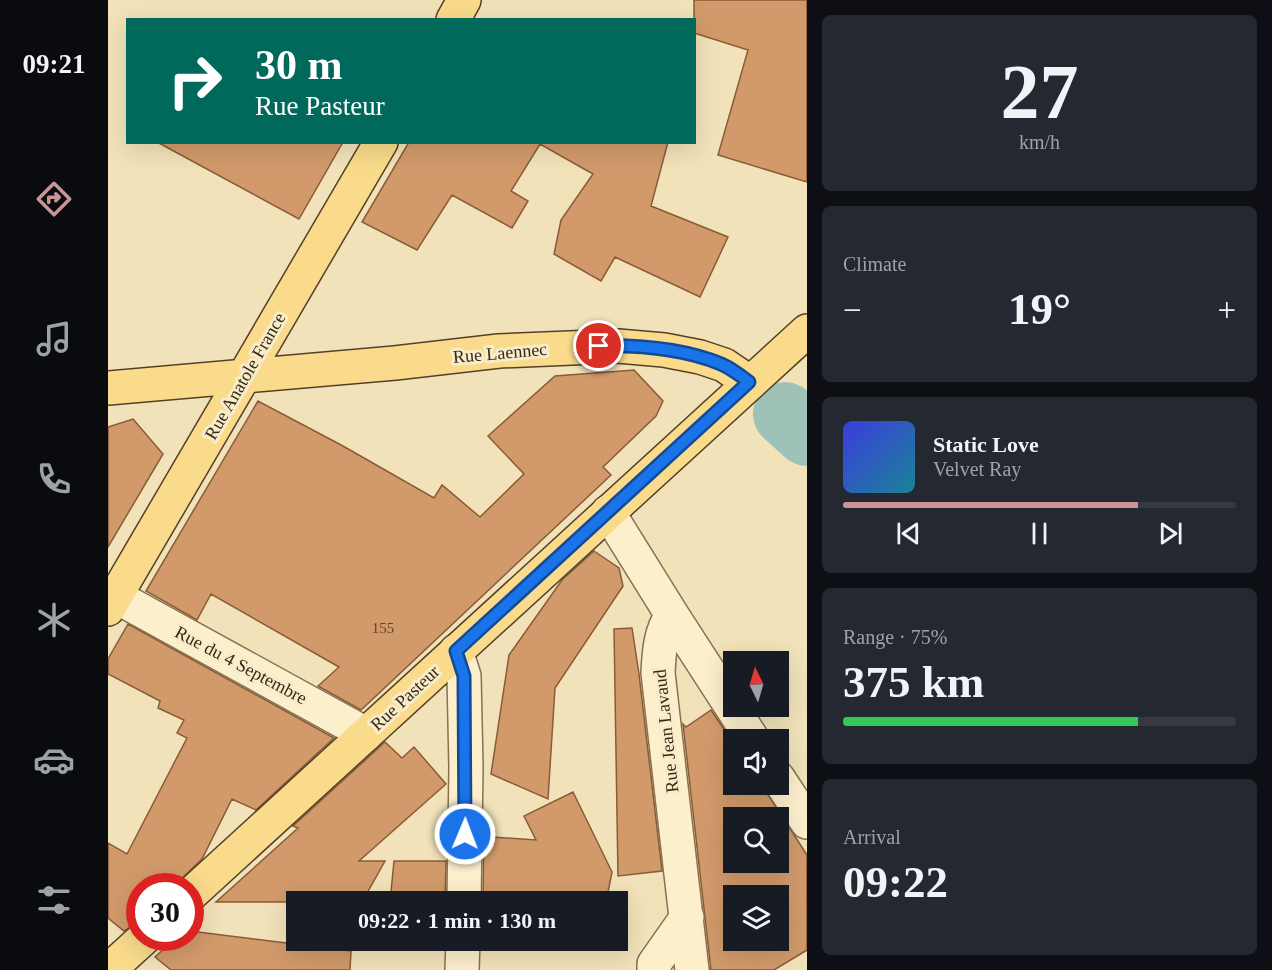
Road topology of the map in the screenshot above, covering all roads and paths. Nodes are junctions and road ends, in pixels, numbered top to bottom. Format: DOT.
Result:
graph roads {
  1 [pos="464,0"];
  2 [pos="454,18"];
  3 [pos="380,144"];
  4 [pos="807,331"];
  5 [pos="245,375"];
  6 [pos="749,382"];
  7 [pos="108,388"];
  8 [pos="608,512"];
  9 [pos="112,602"];
  10 [pos="672,615"];
  11 [pos="456,651"];
  12 [pos="746,729"];
  13 [pos="366,734"];
  14 [pos="789,795"];
  15 [pos="807,822"];
  16 [pos="204,882"];
  17 [pos="464,891"];
  18 [pos="687,917"];
  19 [pos="130,951"];
  20 [pos="463,951"];
  21 [pos="109,970"];
  22 [pos="462,970"];
  23 [pos="654,970"];
  24 [pos="692,970"];
  1 -- 2 [label="main road"];
  3 -- 5 [label="main road, Rue Anatole France"];
  4 -- 6 [label="main road, Rue Pasteur"];
  5 -- 6 [label="main road, Rue Laennec"];
  5 -- 7 [label="main road, Rue Laennec"];
  5 -- 9 [label="main road, Rue Anatole France"];
  6 -- 8 [label="main road, Rue Pasteur"];
  8 -- 10 [label="street"];
  8 -- 11 [label="main road, Rue Pasteur"];
  9 -- 13 [label="street, Rue du 4 Septembre"];
  10 -- 12 [label="street"];
  10 -- 18 [label="street, Rue Jean Lavaud"];
  11 -- 13 [label="main road, Rue Pasteur"];
  11 -- 17 [label="street"];
  13 -- 16 [label="main road, Rue Pasteur"];
  14 -- 15 [label="street"];
  18 -- 23 [label="street"];
  18 -- 24 [label="street, Rue Jean Lavaud"];
  19 -- 21 [label="main road"];
  20 -- 22 [label="street"];
}
